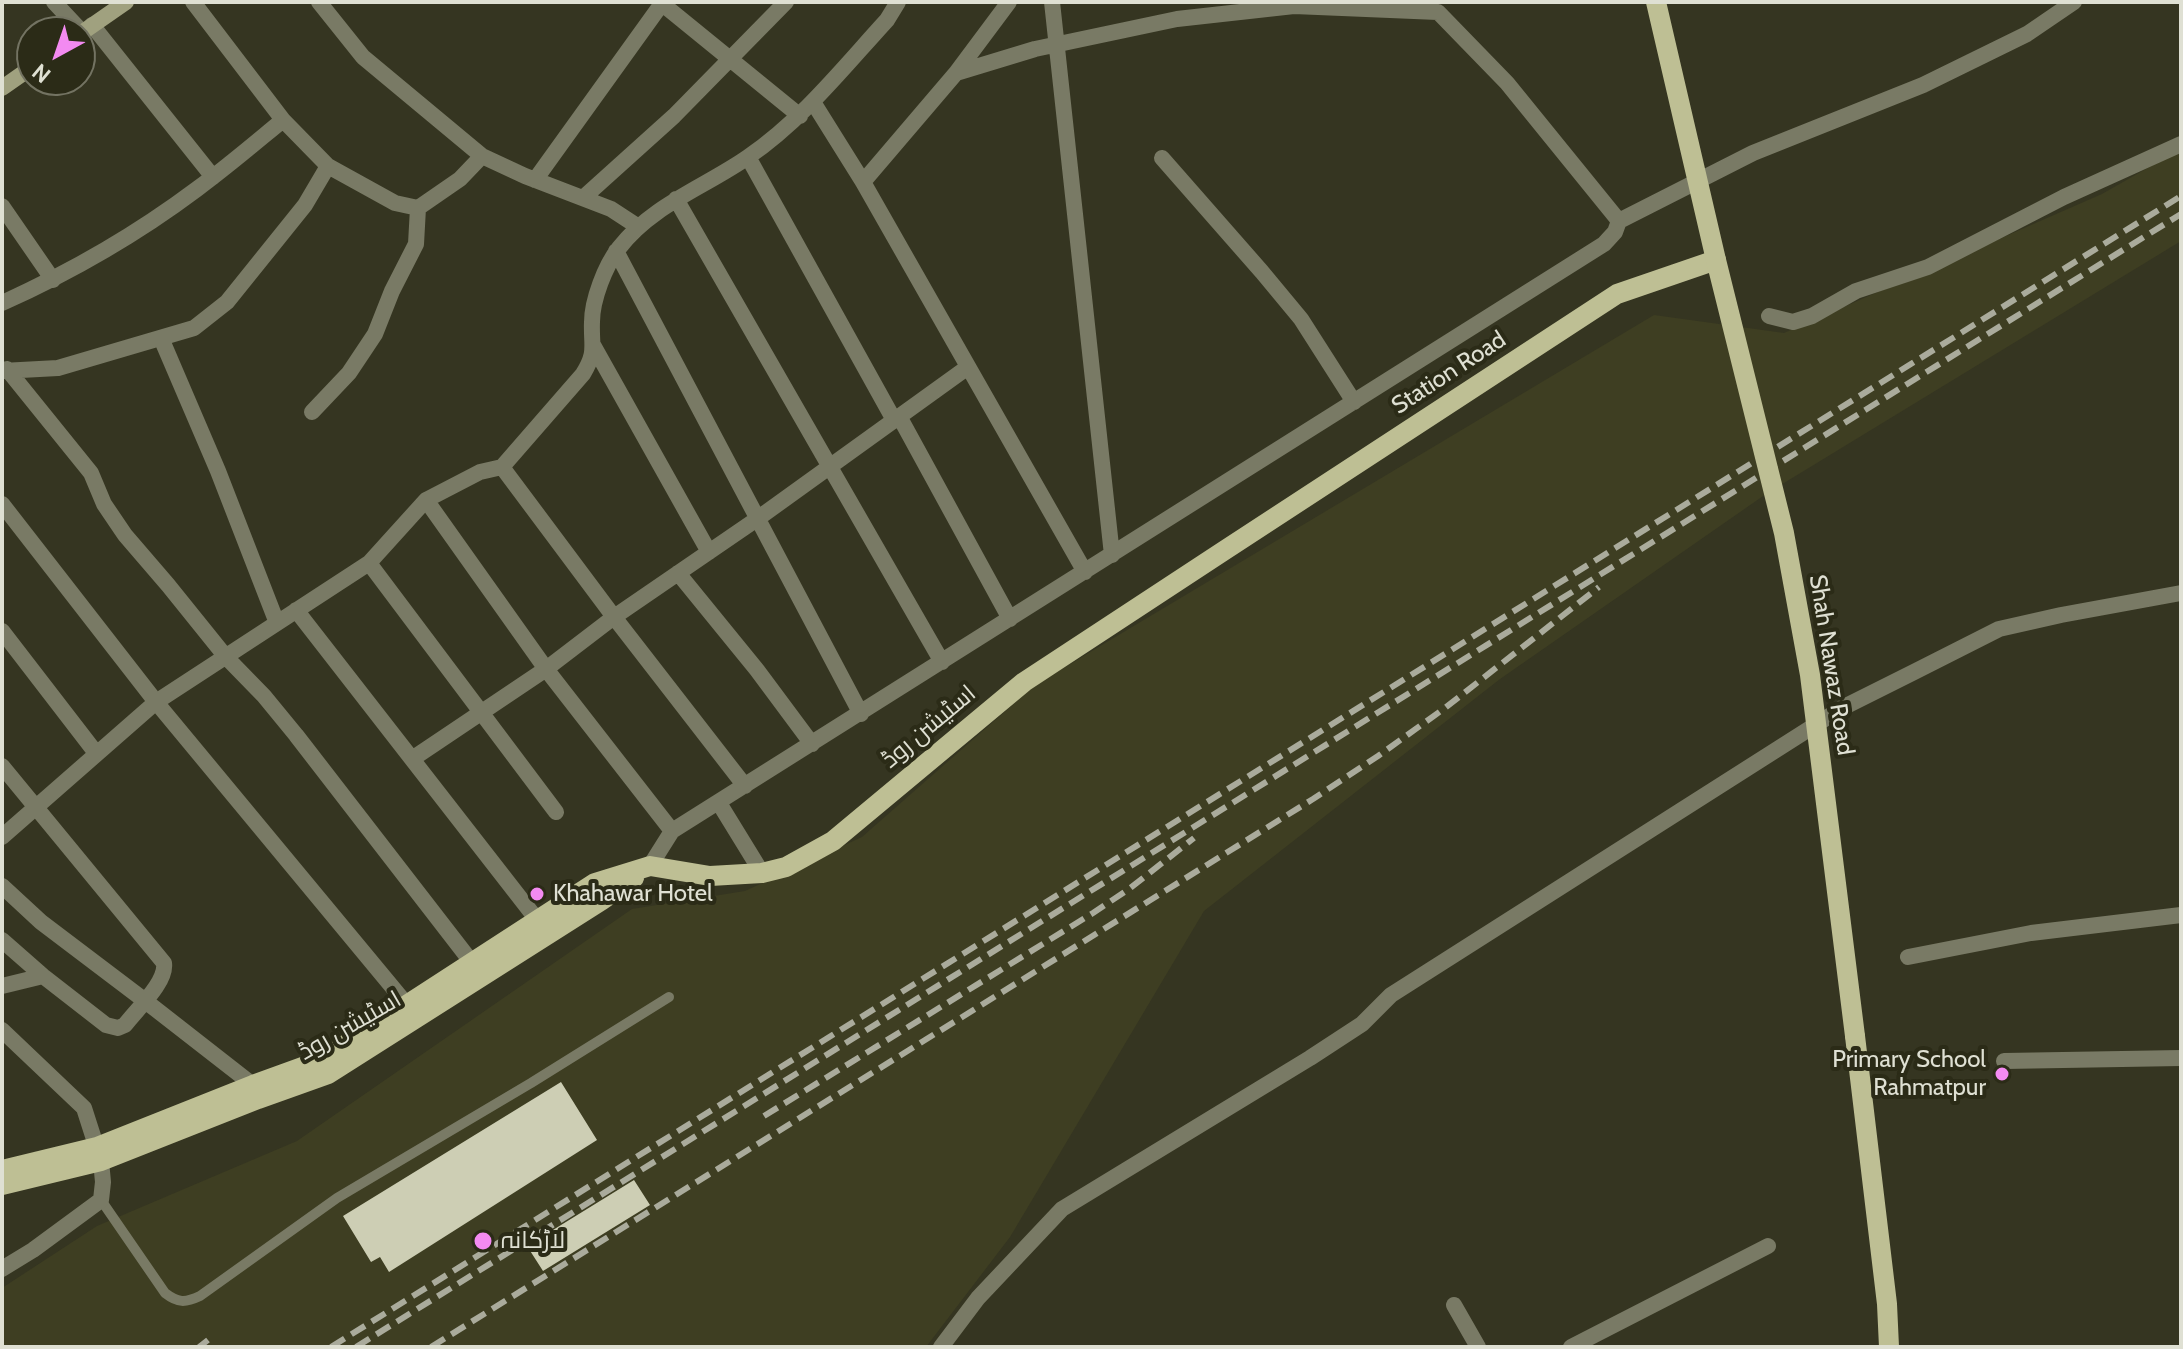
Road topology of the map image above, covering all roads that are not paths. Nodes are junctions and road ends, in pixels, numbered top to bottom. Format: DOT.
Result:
graph roads {
  1 [pos="54,2"];
  2 [pos="126,2"];
  3 [pos="193,2"];
  4 [pos="319,2"];
  5 [pos="662,2"];
  6 [pos="786,2"];
  7 [pos="878,2"];
  8 [pos="898,2"];
  9 [pos="1009,2"];
  10 [pos="1052,2"];
  11 [pos="1656,2"];
  12 [pos="2074,2"];
  13 [pos="1292,4"];
  14 [pos="1435,7"];
  15 [pos="70,16"];
  16 [pos="887,20"];
  17 [pos="96,22"];
  18 [pos="96,43"];
  19 [pos="1056,44"];
  20 [pos="729,58"];
  21 [pos="956,73"];
  22 [pos="813,102"];
  23 [pos="800,116"];
  24 [pos="283,120"];
  25 [pos="2181,144"];
  26 [pos="482,156"];
  27 [pos="748,157"];
  28 [pos="1162,158"];
  29 [pos="328,166"];
  30 [pos="213,177"];
  31 [pos="535,180"];
  32 [pos="863,182"];
  33 [pos="583,198"];
  34 [pos="676,199"];
  35 [pos="2,206"];
  36 [pos="418,208"];
  37 [pos="1619,221"];
  38 [pos="637,226"];
  39 [pos="616,251"];
  40 [pos="1716,260"];
  41 [pos="53,280"];
  42 [pos="2,303"];
  43 [pos="1769,316"];
  44 [pos="161,338"];
  45 [pos="593,345"];
  46 [pos="968,367"];
  47 [pos="4,370"];
  48 [pos="1354,402"];
  49 [pos="312,412"];
  50 [pos="896,418"];
  51 [pos="831,466"];
  52 [pos="502,467"];
  53 [pos="426,500"];
  54 [pos="2,504"];
  55 [pos="757,519"];
  56 [pos="709,552"];
  57 [pos="1222,552"];
  58 [pos="1112,555"];
  59 [pos="369,563"];
  60 [pos="1085,572"];
  61 [pos="678,573"];
  62 [pos="2181,593"];
  63 [pos="296,610"];
  64 [pos="614,617"];
  65 [pos="1010,619"];
  66 [pos="277,623"];
  67 [pos="2,631"];
  68 [pos="226,657"];
  69 [pos="942,662"];
  70 [pos="546,669"];
  71 [pos="156,702"];
  72 [pos="481,712"];
  73 [pos="861,714"];
  74 [pos="812,744"];
  75 [pos="96,753"];
  76 [pos="412,759"];
  77 [pos="2,766"];
  78 [pos="745,786"];
  79 [pos="719,803"];
  80 [pos="36,807"];
  81 [pos="556,812"];
  82 [pos="672,831"];
  83 [pos="2,837"];
  84 [pos="650,866"];
  85 [pos="762,873"];
  86 [pos="2,886"];
  87 [pos="2181,915"];
  88 [pos="538,921"];
  89 [pos="2,940"];
  90 [pos="1908,957"];
  91 [pos="473,964"];
  92 [pos="43,976"];
  93 [pos="2,986"];
  94 [pos="669,997"];
  95 [pos="144,1000"];
  96 [pos="408,1006"];
  97 [pos="2,1030"];
  98 [pos="9,1047"];
  99 [pos="2181,1058"];
  100 [pos="2004,1061"];
  101 [pos="255,1092"];
  102 [pos="99,1154"];
  103 [pos="2,1170"];
  104 [pos="2,1185"];
  105 [pos="101,1200"];
  106 [pos="1768,1246"];
  107 [pos="2,1269"];
  108 [pos="1454,1305"];
  109 [pos="941,1347"];
  110 [pos="1478,1347"];
  111 [pos="1571,1347"];
  112 [pos="1889,1347"];
  1 -- 15 [label="street"];
  2 -- 17 [label="street"];
  3 -- 24 [label="street"];
  4 -- 26 [label="street"];
  5 -- 20 [label="street"];
  5 -- 31 [label="street"];
  6 -- 20 [label="street"];
  7 -- 16 [label="street"];
  8 -- 16 [label="street"];
  9 -- 21 [label="street"];
  10 -- 19 [label="street"];
  11 -- 40 [label="main road, Shah Nawaz Road, bridge"];
  12 -- 37 [label="street"];
  13 -- 14 [label="street"];
  13 -- 19 [label="street"];
  14 -- 37 [label="street"];
  16 -- 22 [label="street"];
  18 -- 30 [label="street"];
  19 -- 21 [label="street"];
  19 -- 58 [label="street"];
  20 -- 23 [label="street"];
  20 -- 33 [label="street"];
  21 -- 32 [label="street"];
  22 -- 23 [label="street"];
  22 -- 32 [label="street"];
  23 -- 27 [label="street"];
  24 -- 29 [label="street"];
  24 -- 30 [label="street"];
  25 -- 43 [label="street"];
  26 -- 31 [label="street"];
  26 -- 36 [label="street"];
  27 -- 34 [label="street"];
  27 -- 50 [label="street"];
  28 -- 48 [label="street"];
  29 -- 36 [label="street"];
  29 -- 44 [label="street"];
  30 -- 41 [label="street"];
  31 -- 33 [label="street"];
  32 -- 46 [label="street"];
  33 -- 38 [label="street"];
  34 -- 38 [label="street"];
  34 -- 51 [label="street"];
  35 -- 41 [label="street"];
  36 -- 49 [label="street"];
  37 -- 48 [label="street"];
  38 -- 39 [label="street"];
  39 -- 45 [label="street"];
  39 -- 55 [label="street"];
  40 -- 57 [label="main road, Station Road"];
  40 -- 112 [label="main road, Shah Nawaz Road, bridge"];
  41 -- 42 [label="street"];
  44 -- 47 [label="street"];
  44 -- 66 [label="street"];
  45 -- 52 [label="street"];
  45 -- 56 [label="street"];
  46 -- 50 [label="street"];
  46 -- 60 [label="street"];
  47 -- 68 [label="street"];
  48 -- 58 [label="street"];
  50 -- 51 [label="street"];
  50 -- 65 [label="street"];
  51 -- 55 [label="street"];
  51 -- 69 [label="street"];
  52 -- 53 [label="street"];
  52 -- 64 [label="street"];
  53 -- 59 [label="street"];
  53 -- 70 [label="street"];
  54 -- 71 [label="street"];
  55 -- 56 [label="street"];
  55 -- 73 [label="street"];
  56 -- 61 [label="street"];
  57 -- 85 [label="main road, اسٹیشن روڈ"];
  58 -- 60 [label="street"];
  59 -- 63 [label="street"];
  59 -- 72 [label="street"];
  60 -- 65 [label="street"];
  61 -- 64 [label="street"];
  61 -- 74 [label="street"];
  62 -- 109 [label="street"];
  63 -- 66 [label="street"];
  63 -- 76 [label="street"];
  64 -- 70 [label="street"];
  64 -- 78 [label="street"];
  65 -- 69 [label="street"];
  66 -- 68 [label="street"];
  67 -- 75 [label="street"];
  68 -- 71 [label="street"];
  68 -- 91 [label="street"];
  69 -- 73 [label="street"];
  70 -- 72 [label="street"];
  70 -- 82 [label="street"];
  71 -- 75 [label="street"];
  71 -- 96 [label="street"];
  72 -- 76 [label="street"];
  72 -- 81 [label="street"];
  73 -- 74 [label="street"];
  74 -- 78 [label="street"];
  75 -- 80 [label="street"];
  76 -- 88 [label="street"];
  77 -- 80 [label="street"];
  78 -- 79 [label="street"];
  79 -- 82 [label="street"];
  79 -- 85 [label="street"];
  80 -- 83 [label="street"];
  80 -- 95 [label="street"];
  82 -- 84 [label="street"];
  84 -- 85 [label="main road, اسٹیشن روڈ"];
  84 -- 88 [label="main road, اسٹیشن روڈ"];
  84 -- 101 [label="main road, اسٹیشن روڈ"];
  86 -- 95 [label="street"];
  87 -- 90 [label="street"];
  88 -- 91 [label="main road, اسٹیشن روڈ"];
  89 -- 92 [label="street"];
  91 -- 96 [label="main road, اسٹیشن روڈ"];
  92 -- 93 [label="street"];
  92 -- 95 [label="street"];
  94 -- 105 [label="lane"];
  95 -- 101 [label="street"];
  96 -- 101 [label="main road, اسٹیشن روڈ"];
  97 -- 98 [label="street"];
  98 -- 102 [label="street"];
  99 -- 100 [label="street"];
  101 -- 102 [label="main road, اسٹیشن روڈ"];
  102 -- 103 [label="main road, اسٹیشن روڈ"];
  102 -- 104 [label="main road, اسٹیشن روڈ"];
  102 -- 105 [label="street"];
  105 -- 107 [label="street"];
  106 -- 111 [label="street"];
  108 -- 110 [label="street"];
}
